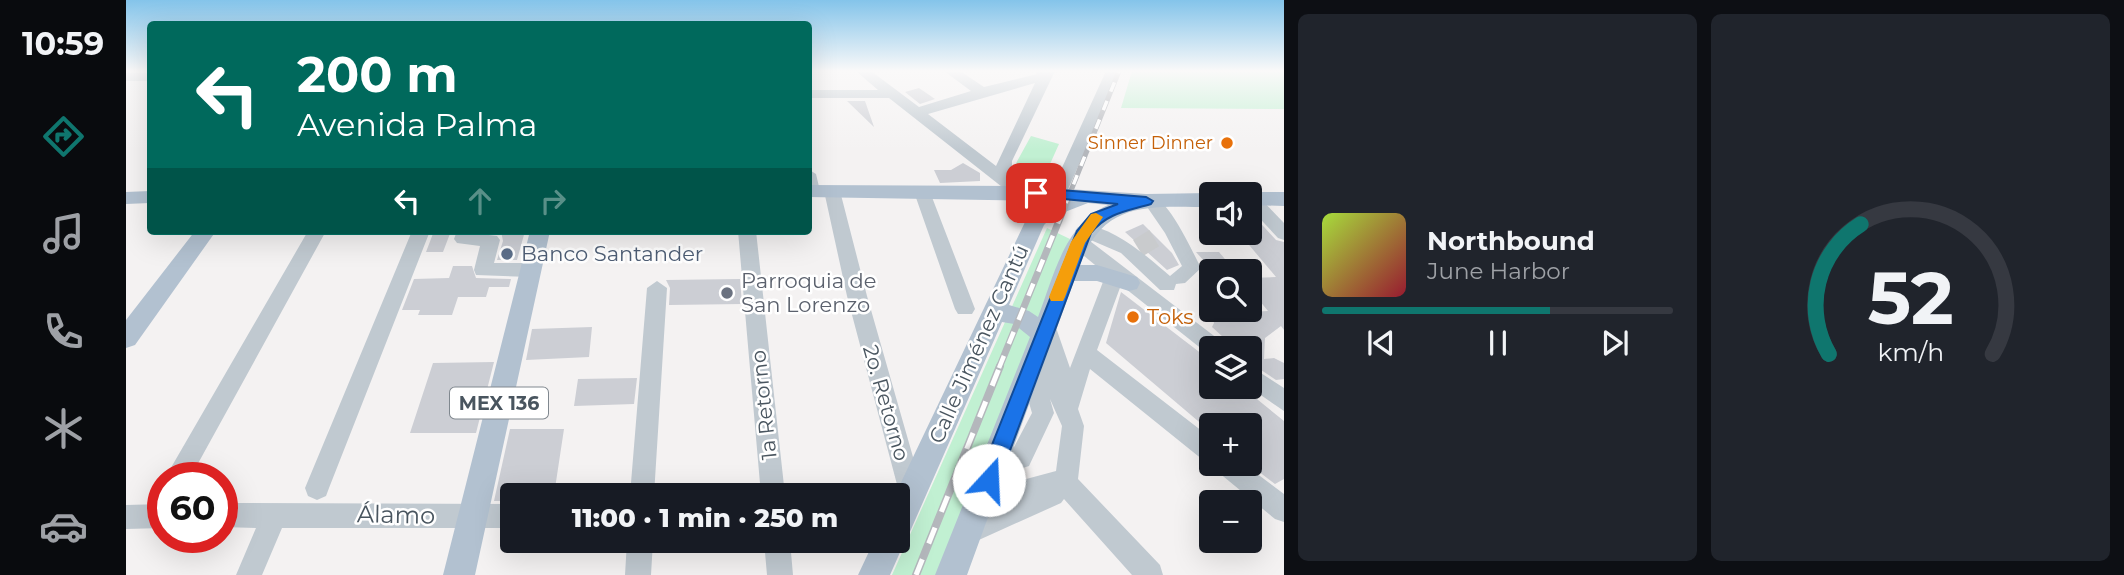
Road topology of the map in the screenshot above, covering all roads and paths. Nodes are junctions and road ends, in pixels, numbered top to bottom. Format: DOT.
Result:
graph roads {
  1 [pos="899,98"];
  2 [pos="964,98"];
  3 [pos="1033,98"];
  4 [pos="1100,98"];
  5 [pos="919,112"];
  6 [pos="997,169"];
  7 [pos="815,187"];
  8 [pos="922,192"];
  9 [pos="973,192"];
  10 [pos="1020,192"];
  11 [pos="147,197"];
  12 [pos="126,198"];
  13 [pos="1262,199"];
  14 [pos="1284,199"];
  15 [pos="1199,200"];
  16 [pos="1149,201"];
  17 [pos="1051,203"];
  18 [pos="1262,211"];
  19 [pos="1284,234"];
  20 [pos="203,235"];
  21 [pos="315,235"];
  22 [pos="419,235"];
  23 [pos="464,235"];
  24 [pos="539,235"];
  25 [pos="747,235"];
  26 [pos="1081,237"];
  27 [pos="530,270"];
  28 [pos="1066,273"];
  29 [pos="1122,280"];
  30 [pos="1172,282"];
  31 [pos="657,288"];
  32 [pos="1148,297"];
  33 [pos="965,309"];
  34 [pos="995,311"];
  35 [pos="1199,336"];
  36 [pos="126,338"];
  37 [pos="1039,344"];
  38 [pos="1085,353"];
  39 [pos="1262,384"];
  40 [pos="1284,401"];
  41 [pos="1066,405"];
  42 [pos="1199,443"];
  43 [pos="984,460"];
  44 [pos="186,462"];
  45 [pos="1241,476"];
  46 [pos="1061,482"];
  47 [pos="643,483"];
  48 [pos="772,483"];
  49 [pos="1011,483"];
  50 [pos="317,488"];
  51 [pos="911,492"];
  52 [pos="980,503"];
  53 [pos="1284,510"];
  54 [pos="275,514"];
  55 [pos="238,515"];
  56 [pos="147,516"];
  57 [pos="473,516"];
  58 [pos="500,516"];
  59 [pos="126,517"];
  60 [pos="970,531"];
  61 [pos="639,553"];
  62 [pos="778,553"];
  63 [pos="884,553"];
  64 [pos="249,575"];
  65 [pos="459,575"];
  66 [pos="638,575"];
  67 [pos="780,575"];
  68 [pos="874,575"];
  69 [pos="951,575"];
  70 [pos="1150,575"];
  1 -- 5 [label="street"];
  2 -- 5 [label="street"];
  3 -- 6 [label="street"];
  4 -- 17 [label="street"];
  5 -- 6 [label="street"];
  6 -- 9 [label="main road"];
  6 -- 10 [label="street"];
  7 -- 8 [label="main road"];
  7 -- 51 [label="street, 2o. Retorno"];
  8 -- 9 [label="main road"];
  8 -- 33 [label="street"];
  9 -- 10 [label="main road"];
  10 -- 17 [label="main road"];
  11 -- 12 [label="main road"];
  13 -- 14 [label="main road"];
  15 -- 16 [label="main road"];
  16 -- 17 [label="main road"];
  16 -- 26 [label="main road"];
  16 -- 30 [label="street"];
  17 -- 26 [label="main road"];
  17 -- 34 [label="main road, Calle Jiménez Cantú"];
  18 -- 19 [label="street"];
  20 -- 36 [label="main road"];
  21 -- 44 [label="street"];
  22 -- 50 [label="street"];
  23 -- 27 [label="street"];
  24 -- 27 [label="main road, MEX 136"];
  25 -- 48 [label="street, 1a Retorno"];
  26 -- 28 [label="main road"];
  26 -- 29 [label="street"];
  26 -- 30 [label="street"];
  27 -- 57 [label="main road, MEX 136"];
  28 -- 29 [label="main road"];
  28 -- 37 [label="main road"];
  29 -- 32 [label="street"];
  29 -- 38 [label="street"];
  30 -- 32 [label="street"];
  31 -- 47 [label="street"];
  32 -- 35 [label="street"];
  34 -- 37 [label="main road"];
  34 -- 51 [label="main road, Calle Jiménez Cantú"];
  37 -- 41 [label="street"];
  37 -- 43 [label="main road"];
  38 -- 41 [label="street"];
  38 -- 42 [label="street"];
  39 -- 40 [label="street"];
  41 -- 46 [label="street"];
  43 -- 49 [label="path, bridge"];
  43 -- 52 [label="main road"];
  45 -- 53 [label="street"];
  46 -- 52 [label="street"];
  46 -- 60 [label="street"];
  46 -- 70 [label="street"];
  52 -- 60 [label="main road"];
  54 -- 55 [label="street, Álamo"];
  54 -- 57 [label="street, Álamo"];
  54 -- 64 [label="street"];
  56 -- 59 [label="street"];
  57 -- 58 [label="street, Álamo"];
  57 -- 65 [label="main road, MEX 136"];
  60 -- 69 [label="main road"];
  61 -- 66 [label="street"];
  62 -- 67 [label="street"];
  63 -- 68 [label="main road"];
}
